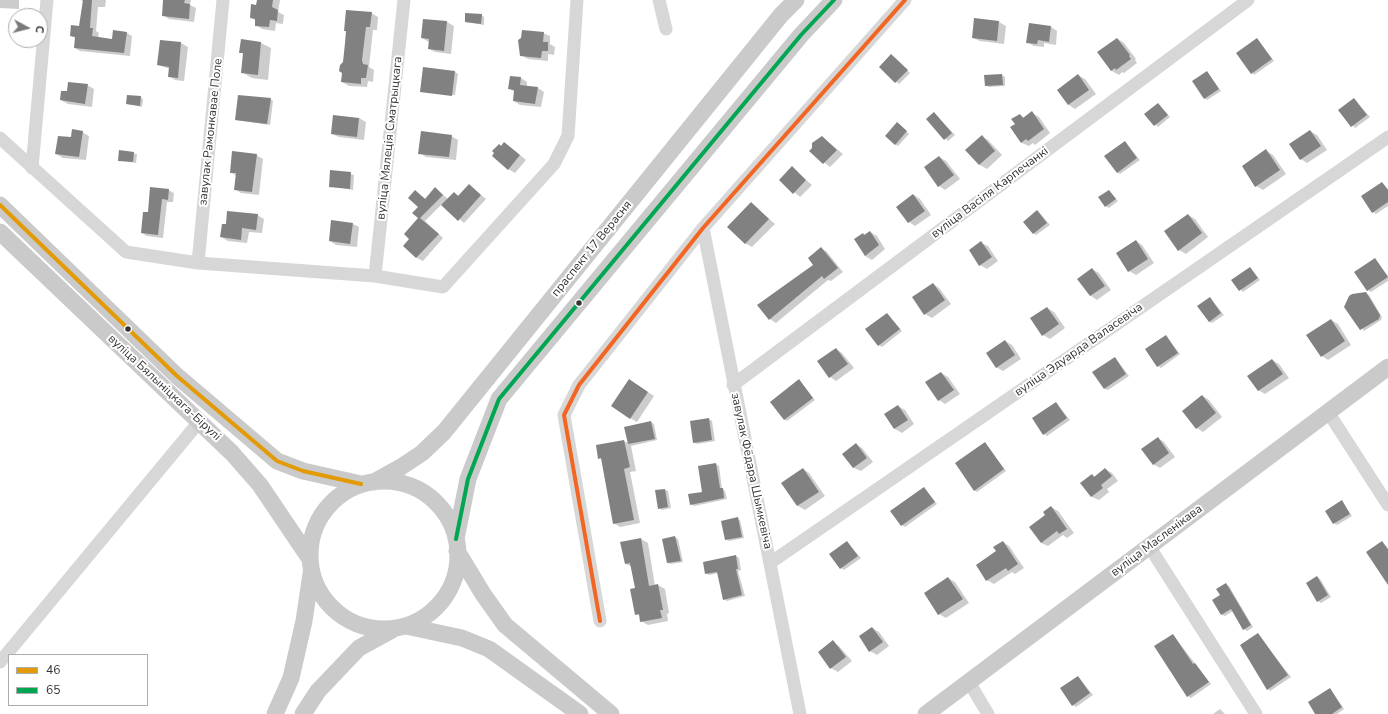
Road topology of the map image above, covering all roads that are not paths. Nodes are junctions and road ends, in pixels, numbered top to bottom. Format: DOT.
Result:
graph roads {
  1 [pos="47,0"];
  2 [pos="223,0"];
  3 [pos="404,0"];
  4 [pos="577,0"];
  5 [pos="659,0"];
  6 [pos="796,0"];
  7 [pos="834,0"];
  8 [pos="906,0"];
  9 [pos="1248,0"];
  10 [pos="666,29"];
  11 [pos="1388,137"];
  12 [pos="0,138"];
  13 [pos="32,168"];
  14 [pos="0,205"];
  15 [pos="703,228"];
  16 [pos="0,232"];
  17 [pos="198,263"];
  18 [pos="376,276"];
  19 [pos="1388,367"];
  20 [pos="733,385"];
  21 [pos="1328,412"];
  22 [pos="199,422"];
  23 [pos="368,483"];
  24 [pos="1388,505"];
  25 [pos="457,545"];
  26 [pos="1149,546"];
  27 [pos="770,562"];
  28 [pos="311,565"];
  29 [pos="600,621"];
  30 [pos="400,627"];
  31 [pos="0,662"];
  32 [pos="968,682"];
  33 [pos="275,714"];
  34 [pos="303,714"];
  35 [pos="580,714"];
  36 [pos="610,714"];
  37 [pos="800,714"];
  38 [pos="926,714"];
  39 [pos="988,714"];
  40 [pos="1256,714"];
  1 -- 13 [label="street"];
  2 -- 17 [label="street, завулак Рамонкавае Поле"];
  3 -- 18 [label="street, вуліца Мялеція Сматрыцкага"];
  4 -- 18 [label="street"];
  5 -- 10 [label="street"];
  6 -- 23 [label="main road, праспект 17 Верасня"];
  7 -- 25 [label="main road, праспект 17 Верасня"];
  8 -- 15 [label="street"];
  9 -- 20 [label="street, вуліца Васіля Карпечанкі"];
  11 -- 27 [label="street, вуліца Эдуарда Валасевіча"];
  12 -- 13 [label="street"];
  13 -- 17 [label="street"];
  14 -- 23 [label="main road, вуліца Бялыніцкага-Бірулі"];
  15 -- 20 [label="street, завулак Фёдара Шымкевіча"];
  15 -- 29 [label="street"];
  16 -- 22 [label="main road, вуліца Бялыніцкага-Бірулі"];
  17 -- 18 [label="street"];
  19 -- 21 [label="main road, вуліца Масленікава"];
  20 -- 27 [label="street, завулак Фёдара Шымкевіча"];
  21 -- 24 [label="street"];
  21 -- 26 [label="main road, вуліца Масленікава"];
  22 -- 28 [label="main road, вуліца Бялыніцкага-Бірулі"];
  22 -- 31 [label="street"];
  23 -- 25 [label="main road"];
  23 -- 28 [label="main road, праспект 17 Верасня"];
  25 -- 30 [label="main road, праспект 17 Верасня"];
  25 -- 36 [label="main road"];
  26 -- 32 [label="main road, вуліца Масленікава"];
  26 -- 40 [label="street"];
  27 -- 37 [label="street, завулак Фёдара Шымкевіча"];
  28 -- 30 [label="main road, вуліца Бялыніцкага-Бірулі"];
  28 -- 33 [label="main road"];
  30 -- 34 [label="main road"];
  30 -- 35 [label="main road"];
  32 -- 38 [label="main road, вуліца Масленікава"];
  32 -- 39 [label="street"];
}
